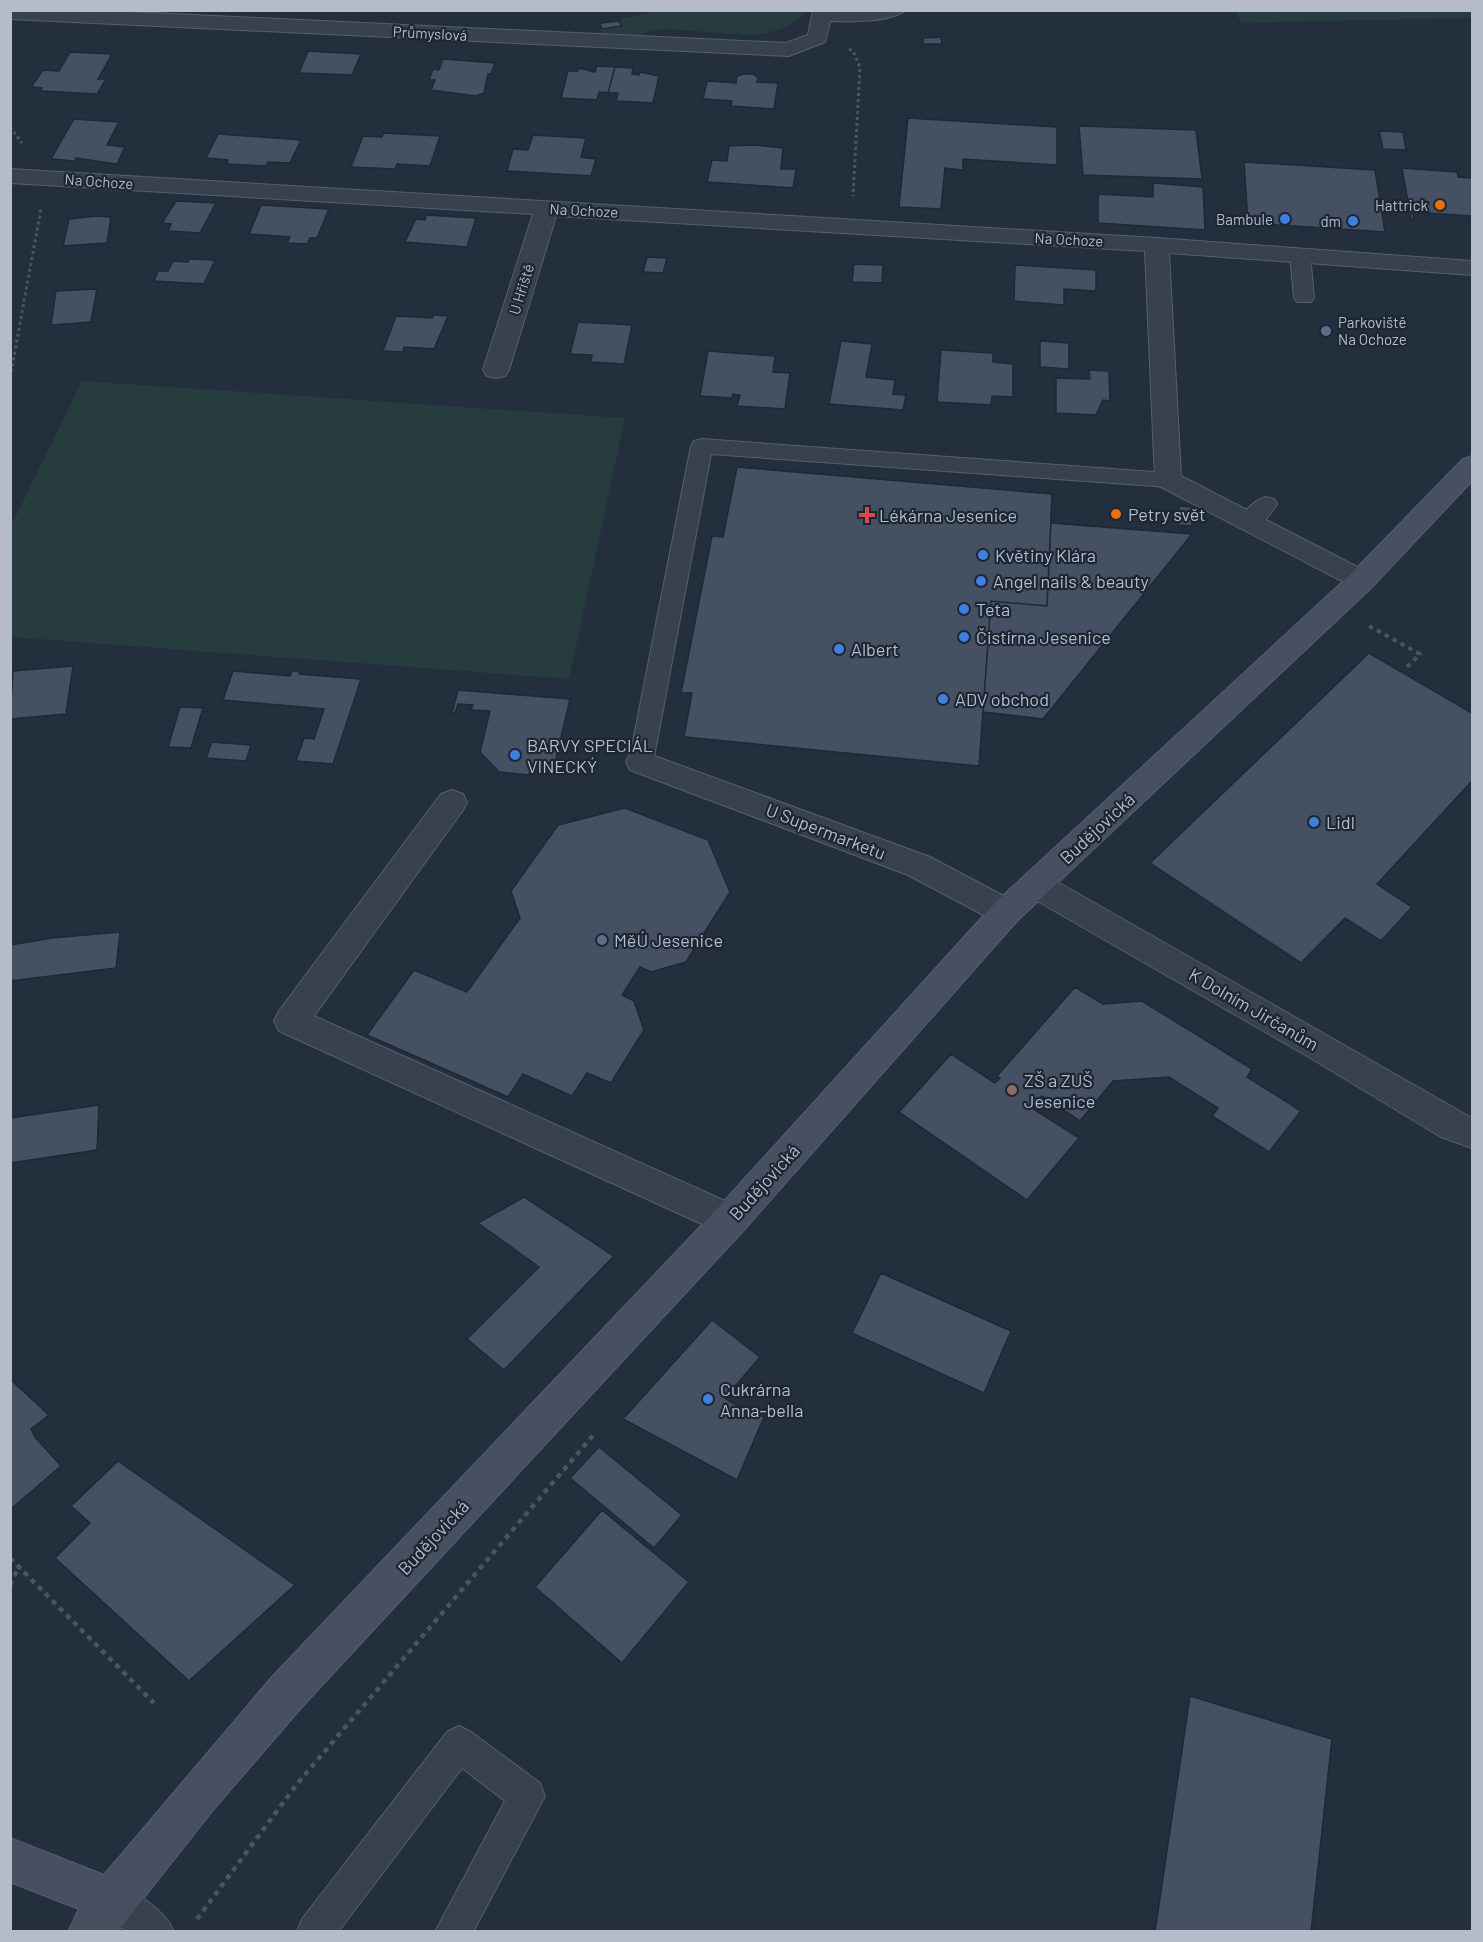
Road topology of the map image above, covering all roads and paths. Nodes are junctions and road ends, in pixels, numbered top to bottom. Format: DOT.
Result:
graph roads {
  1 [pos="886,11"];
  2 [pos="10,13"];
  3 [pos="823,13"];
  4 [pos="818,38"];
  5 [pos="18,136"];
  6 [pos="10,139"];
  7 [pos="10,176"];
  8 [pos="42,202"];
  9 [pos="546,208"];
  10 [pos="852,226"];
  11 [pos="1157,245"];
  12 [pos="1300,255"];
  13 [pos="1473,268"];
  14 [pos="1304,298"];
  15 [pos="496,370"];
  16 [pos="10,378"];
  17 [pos="1473,465"];
  18 [pos="1168,480"];
  19 [pos="1361,581"];
  20 [pos="1366,624"];
  21 [pos="1404,670"];
  22 [pos="641,762"];
  23 [pos="452,802"];
  24 [pos="1035,885"];
  25 [pos="1006,912"];
  26 [pos="1473,1133"];
  27 [pos="730,1220"];
  28 [pos="10,1558"];
  29 [pos="19,1566"];
  30 [pos="10,1585"];
  31 [pos="154,1703"];
  32 [pos="10,1860"];
  33 [pos="101,1916"];
  34 [pos="156,1932"];
  35 [pos="315,1932"];
  36 [pos="453,1932"];
  1 -- 3 [label="lane"];
  2 -- 4 [label="street, Průmyslová"];
  3 -- 4 [label="street"];
  4 -- 10 [label="path"];
  5 -- 6 [label="path"];
  7 -- 9 [label="street, Na Ochoze"];
  8 -- 16 [label="path"];
  9 -- 10 [label="street, Na Ochoze"];
  9 -- 15 [label="street, U Hřiště"];
  10 -- 11 [label="street, Na Ochoze"];
  11 -- 12 [label="street, Na Ochoze"];
  11 -- 18 [label="street"];
  12 -- 13 [label="street, Na Ochoze"];
  12 -- 14 [label="lane"];
  17 -- 19 [label="main road, Budějovická"];
  18 -- 19 [label="street"];
  18 -- 22 [label="lane"];
  19 -- 24 [label="main road, Budějovická"];
  20 -- 21 [label="path"];
  22 -- 25 [label="street, U Supermarketu"];
  23 -- 27 [label="street"];
  24 -- 25 [label="main road, Budějovická"];
  24 -- 26 [label="street, K Dolním Jirčanům"];
  25 -- 27 [label="main road, Budějovická"];
  27 -- 33 [label="main road, Budějovická"];
  28 -- 29 [label="path"];
  29 -- 30 [label="path"];
  29 -- 31 [label="path"];
  32 -- 33 [label="main road"];
  33 -- 34 [label="lane"];
  35 -- 36 [label="lane"];
}
